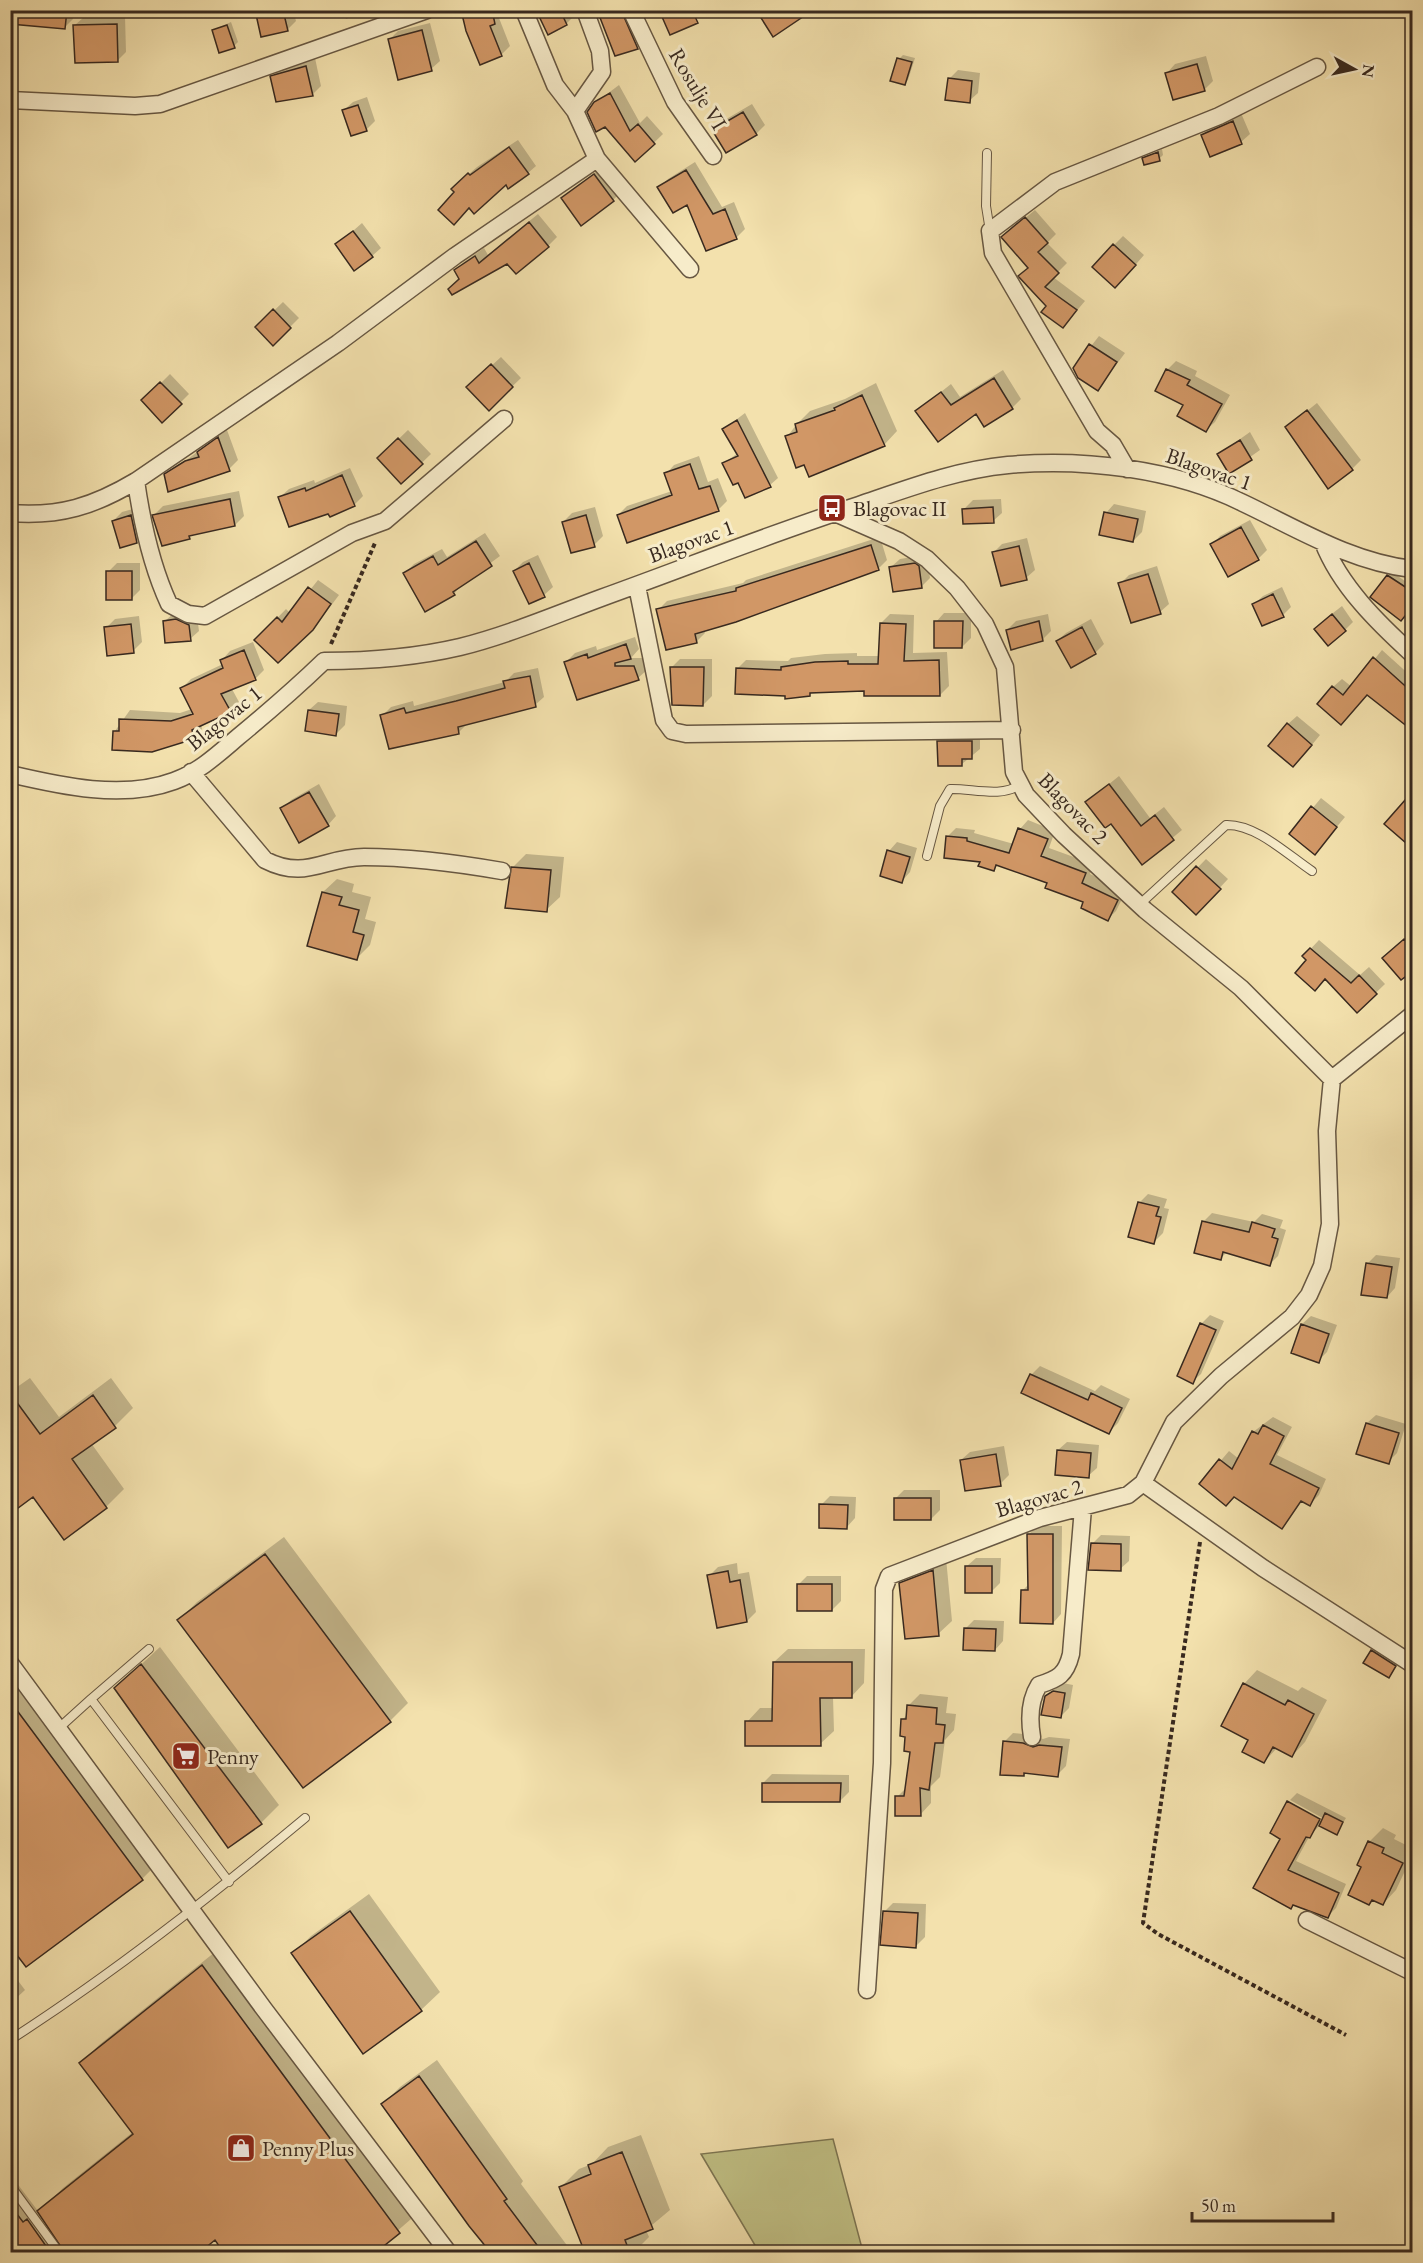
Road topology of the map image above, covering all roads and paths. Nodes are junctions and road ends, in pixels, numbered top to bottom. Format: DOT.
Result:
graph roads {
  1 [pos="428,10"];
  2 [pos="525,10"];
  3 [pos="585,10"];
  4 [pos="631,10"];
  5 [pos="1317,67"];
  6 [pos="10,100"];
  7 [pos="575,111"];
  8 [pos="987,153"];
  9 [pos="713,156"];
  10 [pos="597,159"];
  11 [pos="990,231"];
  12 [pos="690,269"];
  13 [pos="504,419"];
  14 [pos="1127,468"];
  15 [pos="136,481"];
  16 [pos="10,513"];
  17 [pos="835,513"];
  18 [pos="385,521"];
  19 [pos="1323,542"];
  20 [pos="1413,569"];
  21 [pos="637,585"];
  22 [pos="1413,654"];
  23 [pos="324,661"];
  24 [pos="1012,730"];
  25 [pos="191,772"];
  26 [pos="10,774"];
  27 [pos="1019,785"];
  28 [pos="927,856"];
  29 [pos="502,871"];
  30 [pos="1312,871"];
  31 [pos="1139,905"];
  32 [pos="1413,1015"];
  33 [pos="1332,1078"];
  34 [pos="1143,1483"];
  35 [pos="1083,1508"];
  36 [pos="1202,1523"];
  37 [pos="149,1649"];
  38 [pos="10,1663"];
  39 [pos="1413,1664"];
  40 [pos="91,1699"];
  41 [pos="59,1728"];
  42 [pos="1032,1737"];
  43 [pos="305,1818"];
  44 [pos="229,1882"];
  45 [pos="193,1911"];
  46 [pos="1307,1920"];
  47 [pos="1413,1972"];
  48 [pos="867,1990"];
  49 [pos="1346,2035"];
  50 [pos="10,2040"];
  51 [pos="10,2185"];
  52 [pos="59,2253"];
  53 [pos="448,2253"];
  1 -- 6 [label="street"];
  2 -- 7 [label="street"];
  3 -- 7 [label="street"];
  4 -- 9 [label="street, Rosulje VI"];
  5 -- 11 [label="street"];
  7 -- 10 [label="street"];
  8 -- 11 [label="lane"];
  10 -- 12 [label="street"];
  10 -- 15 [label="street"];
  11 -- 14 [label="street"];
  13 -- 18 [label="street"];
  14 -- 17 [label="street, Blagovac 1"];
  14 -- 19 [label="street, Blagovac 1"];
  15 -- 16 [label="street"];
  15 -- 18 [label="street"];
  17 -- 21 [label="street, Blagovac 1"];
  17 -- 24 [label="street, Blagovac 2"];
  18 -- 23 [label="path"];
  19 -- 20 [label="street, Blagovac 1"];
  19 -- 22 [label="street"];
  21 -- 23 [label="street, Blagovac 1"];
  21 -- 24 [label="street"];
  23 -- 25 [label="street, Blagovac 1"];
  24 -- 27 [label="street, Blagovac 2"];
  25 -- 26 [label="street, Blagovac 1"];
  25 -- 29 [label="street"];
  27 -- 28 [label="lane"];
  27 -- 31 [label="street, Blagovac 2"];
  30 -- 31 [label="lane"];
  31 -- 33 [label="street, Blagovac 2"];
  32 -- 33 [label="street"];
  33 -- 34 [label="street"];
  34 -- 35 [label="street, Blagovac 2"];
  34 -- 36 [label="street"];
  35 -- 42 [label="street"];
  35 -- 48 [label="street, Blagovac 2"];
  36 -- 39 [label="street"];
  36 -- 49 [label="path"];
  37 -- 40 [label="lane"];
  38 -- 41 [label="street"];
  40 -- 41 [label="lane"];
  40 -- 44 [label="lane"];
  41 -- 45 [label="street"];
  43 -- 44 [label="lane"];
  44 -- 45 [label="lane"];
  45 -- 50 [label="lane"];
  45 -- 53 [label="street"];
  46 -- 47 [label="street"];
  51 -- 52 [label="lane"];
}
